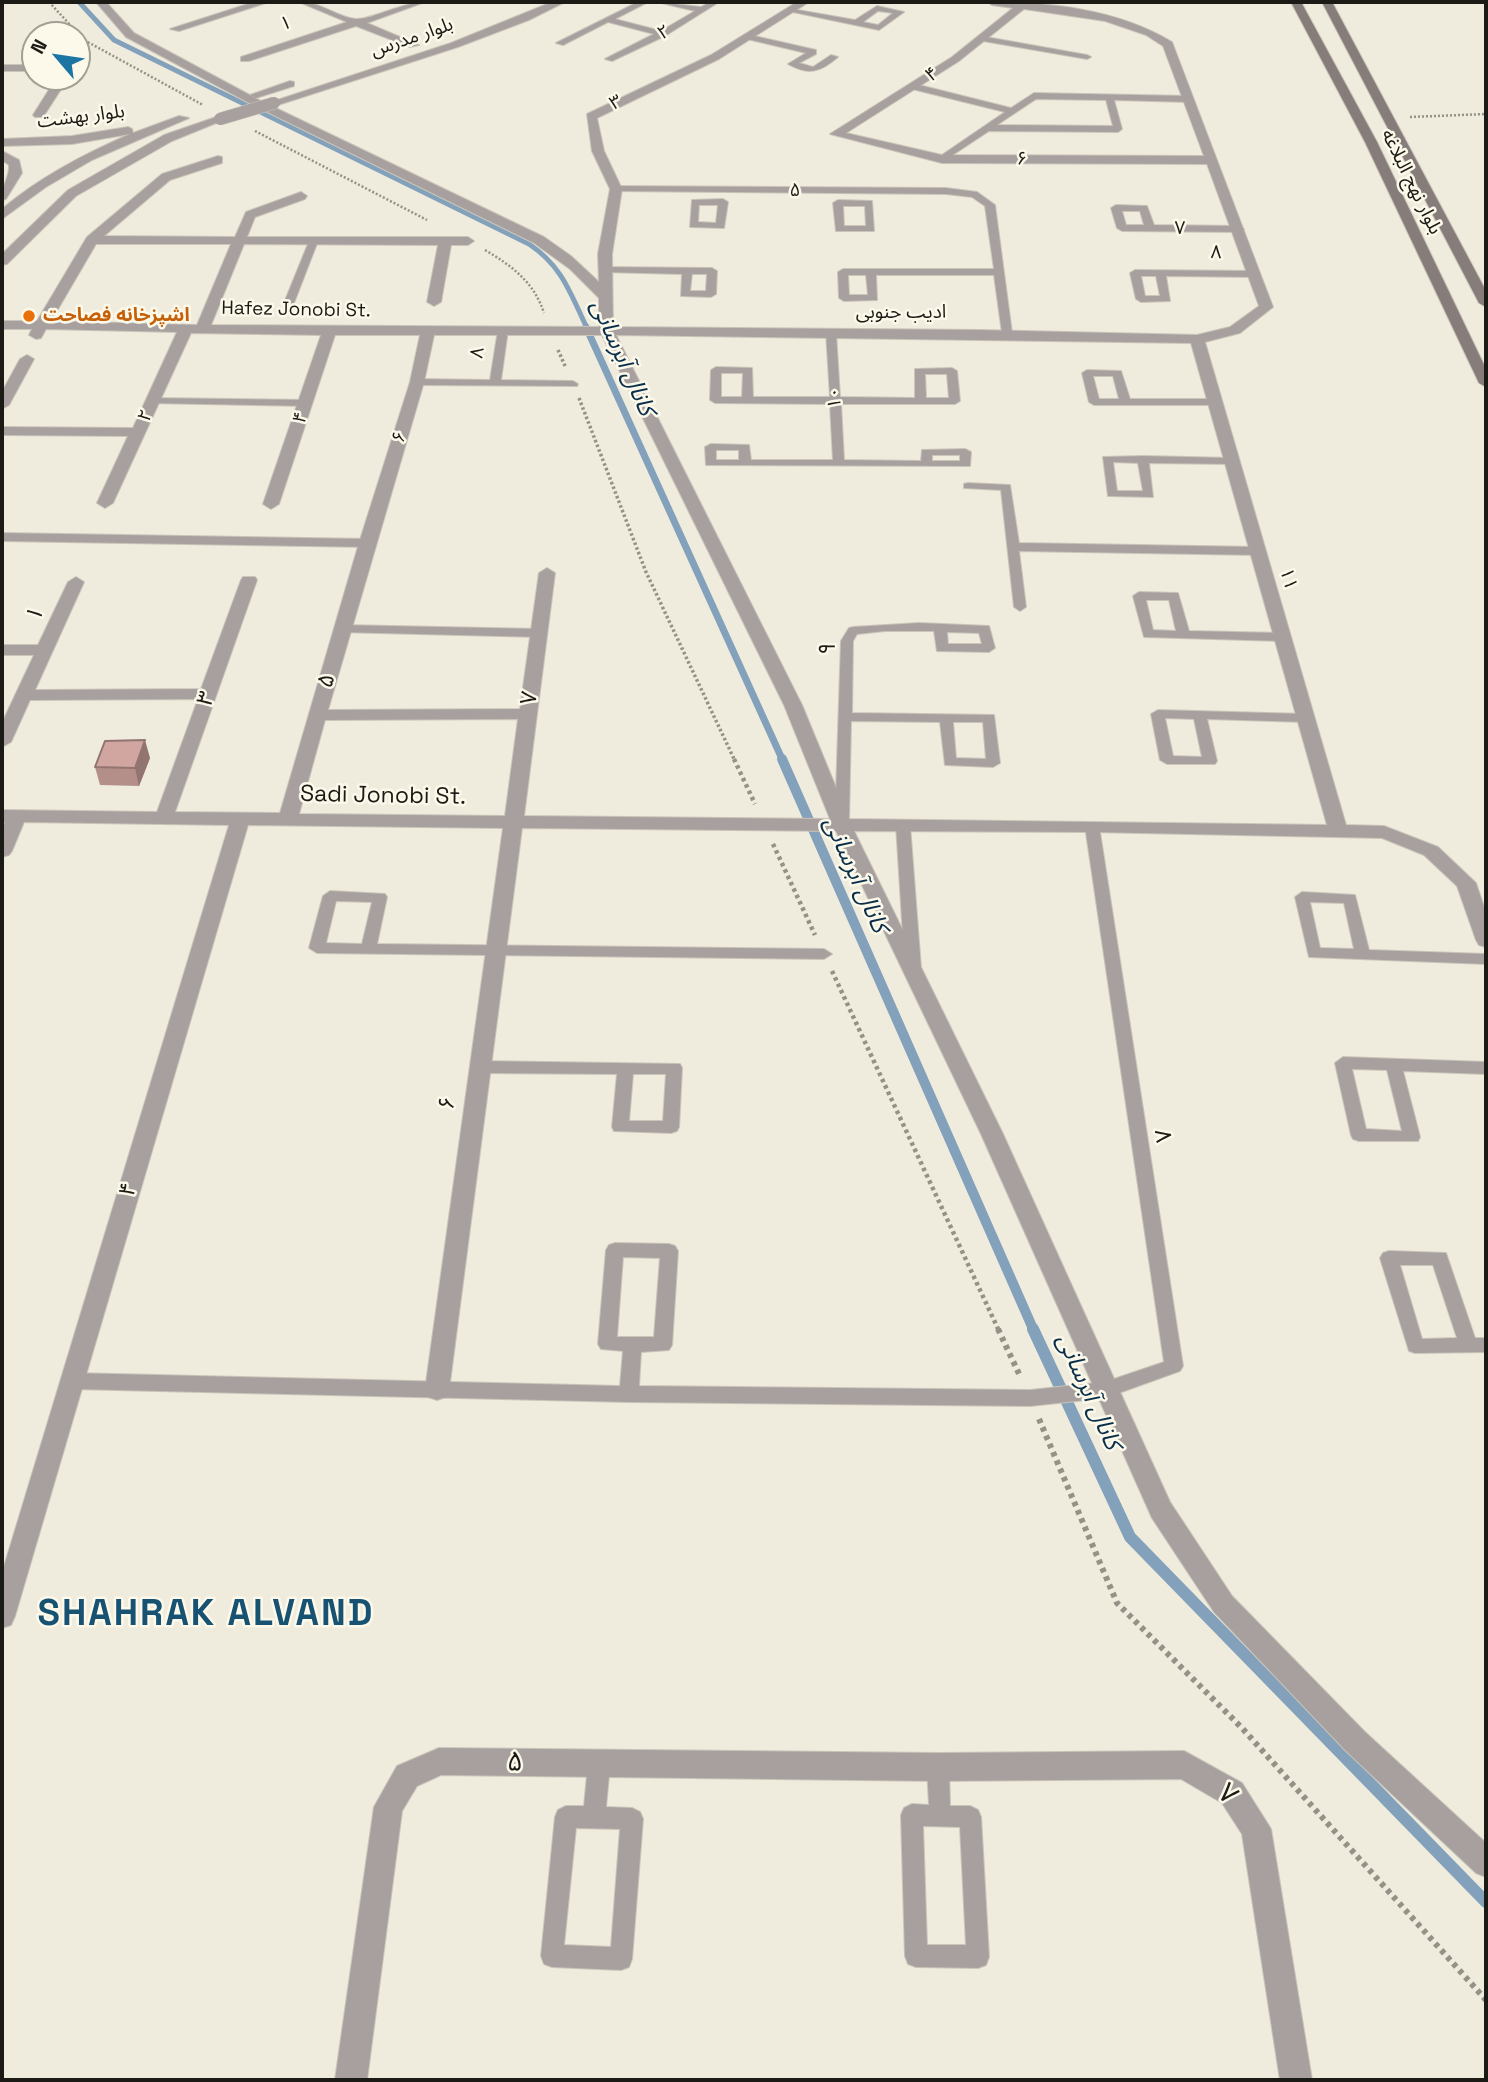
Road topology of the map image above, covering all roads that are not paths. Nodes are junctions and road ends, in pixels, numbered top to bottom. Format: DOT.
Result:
graph roads {
  1 [pos="101,2"];
  2 [pos="264,2"];
  3 [pos="304,2"];
  4 [pos="420,2"];
  5 [pos="560,2"];
  6 [pos="644,2"];
  7 [pos="661,2"];
  8 [pos="715,2"];
  9 [pos="804,2"];
  10 [pos="992,2"];
  11 [pos="1296,2"];
  12 [pos="1327,2"];
  13 [pos="1021,6"];
  14 [pos="703,10"];
  15 [pos="792,11"];
  16 [pos="608,20"];
  17 [pos="359,23"];
  18 [pos="856,23"];
  19 [pos="175,29"];
  20 [pos="662,34"];
  21 [pos="750,37"];
  22 [pos="986,38"];
  23 [pos="427,40"];
  24 [pos="561,43"];
  25 [pos="414,45"];
  26 [pos="1097,48"];
  27 [pos="392,52"];
  28 [pos="813,52"];
  29 [pos="245,59"];
  30 [pos="609,59"];
  31 [pos="2,68"];
  32 [pos="21,68"];
  33 [pos="306,79"];
  34 [pos="915,87"];
  35 [pos="54,91"];
  36 [pos="1109,97"];
  37 [pos="1188,99"];
  38 [pos="1012,111"];
  39 [pos="39,115"];
  40 [pos="165,125"];
  41 [pos="988,128"];
  42 [pos="836,134"];
  43 [pos="2,142"];
  44 [pos="2,155"];
  45 [pos="942,159"];
  46 [pos="218,160"];
  47 [pos="1211,160"];
  48 [pos="616,189"];
  49 [pos="708,191"];
  50 [pos="852,191"];
  51 [pos="301,195"];
  52 [pos="2,196"];
  53 [pos="707,202"];
  54 [pos="853,203"];
  55 [pos="2,215"];
  56 [pos="1150,229"];
  57 [pos="1239,229"];
  58 [pos="92,240"];
  59 [pos="240,240"];
  60 [pos="313,241"];
  61 [pos="468,241"];
  62 [pos="445,242"];
  63 [pos="2,261"];
  64 [pos="606,270"];
  65 [pos="687,271"];
  66 [pos="871,272"];
  67 [pos="1000,272"];
  68 [pos="1160,273"];
  69 [pos="1255,274"];
  70 [pos="606,297"];
  71 [pos="434,302"];
  72 [pos="289,303"];
  73 [pos="1486,303"];
  74 [pos="2,325"];
  75 [pos="203,327"];
  76 [pos="186,328"];
  77 [pos="606,329"];
  78 [pos="428,330"];
  79 [pos="503,330"];
  80 [pos="548,330"];
  81 [pos="329,331"];
  82 [pos="831,332"];
  83 [pos="1007,333"];
  84 [pos="34,337"];
  85 [pos="1197,339"];
  86 [pos="27,359"];
  87 [pos="417,382"];
  88 [pos="495,383"];
  89 [pos="1486,383"];
  90 [pos="573,384"];
  91 [pos="747,400"];
  92 [pos="835,400"];
  93 [pos="152,401"];
  94 [pos="921,401"];
  95 [pos="1125,402"];
  96 [pos="1215,402"];
  97 [pos="307,403"];
  98 [pos="2,405"];
  99 [pos="2,431"];
  100 [pos="138,432"];
  101 [pos="1143,460"];
  102 [pos="1232,461"];
  103 [pos="745,463"];
  104 [pos="839,464"];
  105 [pos="927,464"];
  106 [pos="968,486"];
  107 [pos="106,503"];
  108 [pos="271,504"];
  109 [pos="2,537"];
  110 [pos="367,543"];
  111 [pos="1015,547"];
  112 [pos="1258,551"];
  113 [pos="547,573"];
  114 [pos="250,580"];
  115 [pos="76,582"];
  116 [pos="1020,607"];
  117 [pos="342,629"];
  118 [pos="539,633"];
  119 [pos="1182,634"];
  120 [pos="1283,637"];
  121 [pos="989,648"];
  122 [pos="2,650"];
  123 [pos="45,650"];
  124 [pos="209,694"];
  125 [pos="23,695"];
  126 [pos="1199,714"];
  127 [pos="318,715"];
  128 [pos="528,715"];
  129 [pos="845,717"];
  130 [pos="946,718"];
  131 [pos="1306,718"];
  132 [pos="2,742"];
  133 [pos="9,816"];
  134 [pos="164,818"];
  135 [pos="240,819"];
  136 [pos="288,820"];
  137 [pos="512,822"];
  138 [pos="842,825"];
  139 [pos="903,825"];
  140 [pos="1092,826"];
  141 [pos="1338,831"];
  142 [pos="2,851"];
  143 [pos="1486,940"];
  144 [pos="368,949"];
  145 [pos="495,951"];
  146 [pos="824,954"];
  147 [pos="1363,955"];
  148 [pos="1486,958"];
  149 [pos="913,968"];
  150 [pos="1394,1065"];
  151 [pos="479,1067"];
  152 [pos="625,1068"];
  153 [pos="1486,1068"];
  154 [pos="633,1345"];
  155 [pos="1477,1345"];
  156 [pos="72,1381"];
  157 [pos="437,1390"];
  158 [pos="1097,1391"];
  159 [pos="629,1394"];
  160 [pos="10,1561"];
  161 [pos="2,1616"];
  162 [pos="598,1765"];
  163 [pos="938,1767"];
  164 [pos="940,1816"];
  165 [pos="594,1817"];
  166 [pos="1486,1863"];
  167 [pos="351,2080"];
  168 [pos="1296,2080"];
  1 -- 70 [label="street"];
  2 -- 19 [label="street"];
  3 -- 17 [label="street"];
  4 -- 17 [label="street, ۱"];
  5 -- 63 [label="street, بلوار مدرس, bridge"];
  6 -- 16 [label="lane"];
  7 -- 14 [label="lane"];
  8 -- 14 [label="lane, ۲"];
  9 -- 15 [label="street, ۳"];
  10 -- 13 [label="street"];
  11 -- 89 [label="main road, بلوار نهج البلاغه"];
  12 -- 73 [label="main road, بلوار نهج البلاغه"];
  13 -- 22 [label="street, ۴"];
  13 -- 37 [label="street"];
  14 -- 20 [label="lane, ۲"];
  15 -- 18 [label="lane"];
  15 -- 21 [label="street, ۳"];
  16 -- 20 [label="lane"];
  16 -- 24 [label="lane"];
  17 -- 25 [label="street"];
  17 -- 29 [label="street, ۱"];
  20 -- 30 [label="lane, ۲"];
  21 -- 28 [label="lane"];
  21 -- 48 [label="street, ۳"];
  22 -- 26 [label="lane"];
  22 -- 34 [label="street, ۴"];
  23 -- 25 [label="street, بلوار مدرس"];
  25 -- 27 [label="street, بلوار مدرس"];
  31 -- 32 [label="street"];
  33 -- 40 [label="street"];
  34 -- 38 [label="lane"];
  34 -- 42 [label="street, ۴"];
  35 -- 39 [label="street"];
  36 -- 37 [label="lane"];
  36 -- 38 [label="lane"];
  36 -- 41 [label="lane"];
  37 -- 47 [label="street"];
  38 -- 41 [label="lane"];
  40 -- 43 [label="street, بلوار بهشت"];
  40 -- 55 [label="street"];
  41 -- 45 [label="lane"];
  42 -- 45 [label="street, ۶"];
  44 -- 52 [label="street"];
  45 -- 47 [label="street, ۶"];
  46 -- 58 [label="street"];
  47 -- 57 [label="street"];
  48 -- 49 [label="lane, ۵"];
  48 -- 64 [label="street"];
  49 -- 50 [label="lane, ۵"];
  49 -- 53 [label="lane"];
  50 -- 54 [label="lane"];
  50 -- 67 [label="lane, ۵"];
  51 -- 59 [label="street"];
  56 -- 56 [label="lane, ۷"];
  56 -- 57 [label="lane, ۷"];
  57 -- 69 [label="street"];
  58 -- 59 [label="street"];
  58 -- 84 [label="street"];
  59 -- 60 [label="street"];
  59 -- 75 [label="street"];
  60 -- 62 [label="street"];
  60 -- 72 [label="lane"];
  61 -- 62 [label="street"];
  62 -- 71 [label="street"];
  64 -- 65 [label="lane"];
  64 -- 70 [label="street"];
  66 -- 67 [label="lane"];
  67 -- 83 [label="lane"];
  68 -- 68 [label="lane, ۸"];
  68 -- 69 [label="lane, ۸"];
  69 -- 85 [label="street, ادیب جنوبی"];
  70 -- 77 [label="street"];
  74 -- 76 [label="street, Hafez Jonobi St."];
  75 -- 76 [label="street, Hafez Jonobi St."];
  75 -- 81 [label="street, Hafez Jonobi St."];
  76 -- 93 [label="street, ۲"];
  77 -- 80 [label="street, ادیب جنوبی"];
  77 -- 82 [label="street, ادیب جنوبی"];
  77 -- 138 [label="street"];
  78 -- 79 [label="street, Hafez Jonobi St."];
  78 -- 81 [label="street, Hafez Jonobi St."];
  78 -- 87 [label="street, ۶"];
  79 -- 80 [label="street, Hafez Jonobi St."];
  79 -- 88 [label="lane, ۸"];
  81 -- 97 [label="street, ۴"];
  82 -- 83 [label="street, ادیب جنوبی"];
  82 -- 92 [label="lane, ۱۰"];
  83 -- 85 [label="street, ادیب جنوبی"];
  85 -- 96 [label="street, ۱۱"];
  86 -- 98 [label="street"];
  87 -- 88 [label="lane"];
  87 -- 110 [label="street, ۶"];
  88 -- 90 [label="lane"];
  91 -- 92 [label="lane"];
  92 -- 94 [label="lane"];
  92 -- 104 [label="lane, ۱۰"];
  93 -- 97 [label="lane"];
  93 -- 100 [label="street, ۲"];
  95 -- 96 [label="lane"];
  96 -- 102 [label="street, ۱۱"];
  97 -- 108 [label="street, ۴"];
  99 -- 100 [label="street"];
  100 -- 107 [label="street, ۲"];
  101 -- 101 [label="lane"];
  101 -- 102 [label="lane"];
  102 -- 112 [label="street, ۱۱"];
  103 -- 104 [label="lane"];
  104 -- 105 [label="lane"];
  106 -- 111 [label="lane"];
  109 -- 110 [label="lane"];
  110 -- 117 [label="street, ۵"];
  111 -- 112 [label="lane"];
  111 -- 116 [label="lane"];
  112 -- 120 [label="street, ۱۱"];
  113 -- 118 [label="street, ۷"];
  114 -- 124 [label="street, ۳"];
  115 -- 123 [label="street, ۱"];
  117 -- 118 [label="lane"];
  117 -- 127 [label="street, ۵"];
  118 -- 128 [label="street, ۷"];
  119 -- 120 [label="lane"];
  120 -- 131 [label="street, ۱۱"];
  121 -- 129 [label="lane, ۹"];
  122 -- 123 [label="street"];
  123 -- 125 [label="street, ۱"];
  124 -- 125 [label="street"];
  124 -- 134 [label="street, ۳"];
  125 -- 132 [label="street, ۱"];
  126 -- 126 [label="lane"];
  126 -- 131 [label="lane"];
  127 -- 128 [label="street"];
  127 -- 136 [label="street, ۵"];
  128 -- 137 [label="street, ۷"];
  129 -- 130 [label="lane"];
  129 -- 138 [label="lane, ۹"];
  130 -- 130 [label="lane"];
  131 -- 141 [label="street, ۱۱"];
  133 -- 134 [label="street, Sadi Jonobi St."];
  133 -- 142 [label="street"];
  134 -- 135 [label="street, Sadi Jonobi St."];
  135 -- 136 [label="street, Sadi Jonobi St."];
  135 -- 156 [label="street, ۴"];
  136 -- 137 [label="street, Sadi Jonobi St."];
  137 -- 138 [label="street, Sadi Jonobi St."];
  137 -- 145 [label="street, ۶"];
  138 -- 139 [label="street, Sadi Jonobi St."];
  138 -- 149 [label="street"];
  139 -- 140 [label="street, Sadi Jonobi St."];
  139 -- 149 [label="lane"];
  140 -- 141 [label="street, Sadi Jonobi St."];
  140 -- 158 [label="lane, ۸"];
  141 -- 143 [label="street, Sadi Jonobi St."];
  144 -- 144 [label="lane"];
  144 -- 145 [label="lane"];
  145 -- 146 [label="lane"];
  145 -- 151 [label="street, ۶"];
  147 -- 147 [label="lane"];
  147 -- 148 [label="lane"];
  149 -- 158 [label="street"];
  150 -- 150 [label="lane"];
  150 -- 153 [label="lane"];
  151 -- 152 [label="lane"];
  151 -- 157 [label="street, ۶"];
  152 -- 152 [label="lane"];
  154 -- 154 [label="lane"];
  154 -- 159 [label="lane"];
  155 -- 155 [label="lane"];
  156 -- 157 [label="lane"];
  156 -- 160 [label="street, ۴"];
  157 -- 159 [label="lane"];
  158 -- 159 [label="lane"];
  158 -- 166 [label="street"];
  160 -- 161 [label="street"];
  162 -- 163 [label="street, ۵"];
  162 -- 165 [label="lane"];
  162 -- 167 [label="street, ۵"];
  163 -- 164 [label="lane"];
  163 -- 168 [label="street, ۷"];
  164 -- 164 [label="lane"];
  165 -- 165 [label="lane"];
}
